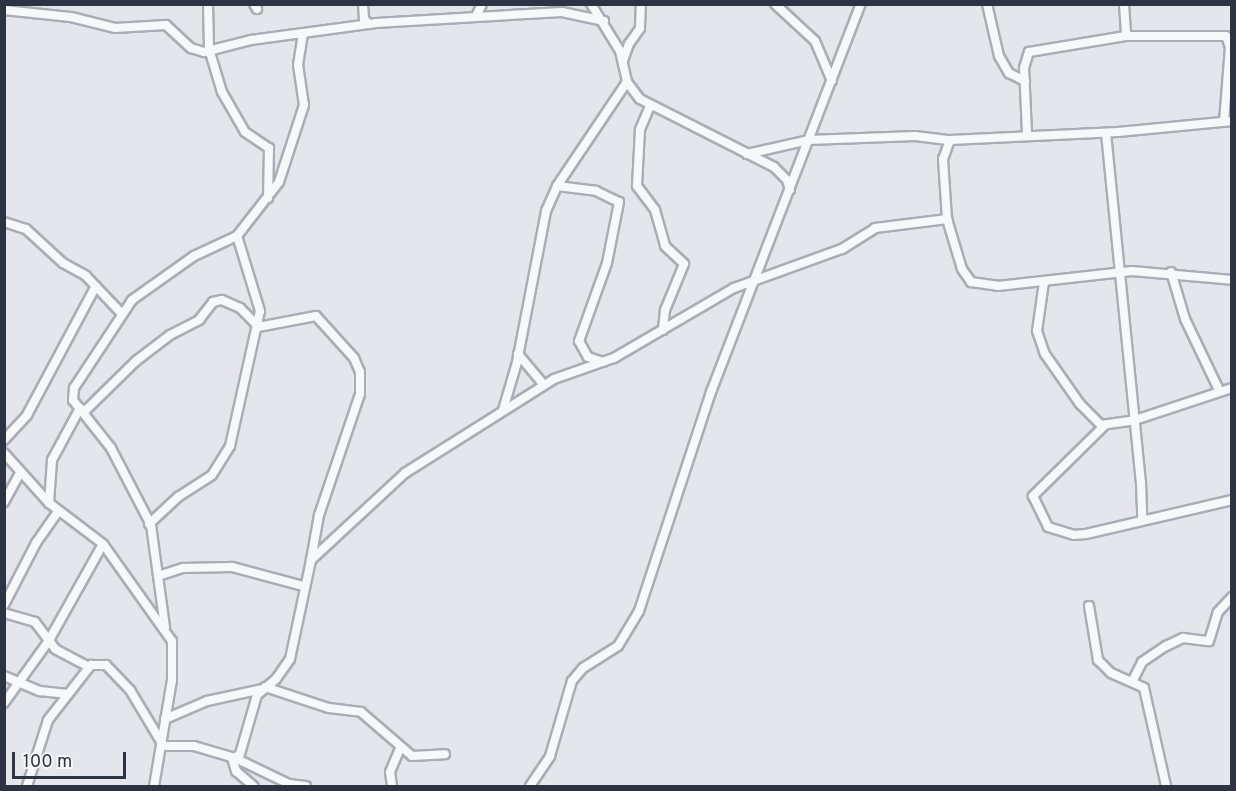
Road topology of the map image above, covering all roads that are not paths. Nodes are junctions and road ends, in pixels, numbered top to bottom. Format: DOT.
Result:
graph roads {
  1 [pos="208,4"];
  2 [pos="363,4"];
  3 [pos="482,4"];
  4 [pos="591,4"];
  5 [pos="641,4"];
  6 [pos="775,4"];
  7 [pos="861,4"];
  8 [pos="987,4"];
  9 [pos="1124,4"];
  10 [pos="4,10"];
  11 [pos="476,16"];
  12 [pos="604,21"];
  13 [pos="369,24"];
  14 [pos="303,35"];
  15 [pos="1126,36"];
  16 [pos="209,49"];
  17 [pos="623,62"];
  18 [pos="832,81"];
  19 [pos="1025,81"];
  20 [pos="627,82"];
  21 [pos="650,106"];
  22 [pos="1228,121"];
  23 [pos="1027,133"];
  24 [pos="1106,133"];
  25 [pos="809,140"];
  26 [pos="950,140"];
  27 [pos="747,154"];
  28 [pos="557,186"];
  29 [pos="789,190"];
  30 [pos="268,198"];
  31 [pos="947,219"];
  32 [pos="4,222"];
  33 [pos="237,236"];
  34 [pos="1119,271"];
  35 [pos="1171,272"];
  36 [pos="758,277"];
  37 [pos="1232,280"];
  38 [pos="1044,282"];
  39 [pos="96,286"];
  40 [pos="122,314"];
  41 [pos="258,326"];
  42 [pos="663,330"];
  43 [pos="518,354"];
  44 [pos="604,362"];
  45 [pos="544,385"];
  46 [pos="1232,388"];
  47 [pos="1219,390"];
  48 [pos="503,410"];
  49 [pos="82,411"];
  50 [pos="1135,420"];
  51 [pos="1104,426"];
  52 [pos="4,440"];
  53 [pos="4,453"];
  54 [pos="20,473"];
  55 [pos="1232,500"];
  56 [pos="4,502"];
  57 [pos="49,503"];
  58 [pos="58,512"];
  59 [pos="1142,520"];
  60 [pos="149,524"];
  61 [pos="103,544"];
  62 [pos="312,560"];
  63 [pos="158,576"];
  64 [pos="303,586"];
  65 [pos="1232,597"];
  66 [pos="4,605"];
  67 [pos="1089,606"];
  68 [pos="4,613"];
  69 [pos="165,627"];
  70 [pos="48,642"];
  71 [pos="89,667"];
  72 [pos="4,676"];
  73 [pos="1133,680"];
  74 [pos="20,684"];
  75 [pos="263,688"];
  76 [pos="68,694"];
  77 [pos="4,703"];
  78 [pos="165,719"];
  79 [pos="165,746"];
  80 [pos="400,749"];
  81 [pos="445,754"];
  82 [pos="233,758"];
  83 [pos="27,786"];
  84 [pos="154,786"];
  85 [pos="253,786"];
  86 [pos="306,786"];
  87 [pos="392,786"];
  88 [pos="530,786"];
  89 [pos="1166,786"];
  1 -- 16 [label="street"];
  2 -- 13 [label="street"];
  3 -- 11 [label="street"];
  4 -- 12 [label="street"];
  5 -- 17 [label="street"];
  6 -- 18 [label="street"];
  7 -- 18 [label="street"];
  8 -- 19 [label="street"];
  9 -- 15 [label="street"];
  10 -- 16 [label="street"];
  11 -- 12 [label="street"];
  11 -- 13 [label="street"];
  12 -- 17 [label="street"];
  13 -- 14 [label="street"];
  14 -- 16 [label="street"];
  14 -- 30 [label="street"];
  15 -- 19 [label="street"];
  15 -- 22 [label="street"];
  16 -- 30 [label="street"];
  17 -- 20 [label="street"];
  18 -- 25 [label="street"];
  19 -- 23 [label="street"];
  20 -- 21 [label="street"];
  20 -- 28 [label="street"];
  21 -- 27 [label="street"];
  21 -- 42 [label="street"];
  22 -- 24 [label="street"];
  23 -- 24 [label="street"];
  23 -- 26 [label="street"];
  24 -- 34 [label="street"];
  25 -- 26 [label="street"];
  25 -- 27 [label="street"];
  25 -- 29 [label="street"];
  26 -- 31 [label="street"];
  27 -- 29 [label="street"];
  28 -- 43 [label="street"];
  28 -- 44 [label="street"];
  29 -- 36 [label="street"];
  30 -- 33 [label="street"];
  31 -- 36 [label="street"];
  31 -- 38 [label="street"];
  32 -- 39 [label="street"];
  33 -- 40 [label="street"];
  33 -- 41 [label="street"];
  34 -- 35 [label="street"];
  34 -- 38 [label="street"];
  34 -- 50 [label="street"];
  35 -- 37 [label="street"];
  35 -- 47 [label="street"];
  36 -- 42 [label="street"];
  36 -- 88 [label="street"];
  38 -- 51 [label="street"];
  39 -- 40 [label="street"];
  39 -- 52 [label="street"];
  40 -- 49 [label="street"];
  41 -- 49 [label="street"];
  41 -- 60 [label="street"];
  41 -- 62 [label="street"];
  42 -- 44 [label="street"];
  43 -- 45 [label="street"];
  43 -- 48 [label="street"];
  44 -- 45 [label="street"];
  45 -- 48 [label="street"];
  46 -- 47 [label="street"];
  47 -- 50 [label="street"];
  48 -- 62 [label="street"];
  49 -- 57 [label="street"];
  49 -- 60 [label="street"];
  50 -- 51 [label="street"];
  50 -- 59 [label="street"];
  51 -- 59 [label="street"];
  53 -- 54 [label="street"];
  54 -- 56 [label="street"];
  54 -- 57 [label="street"];
  55 -- 59 [label="street"];
  57 -- 58 [label="street"];
  58 -- 61 [label="street"];
  58 -- 66 [label="street"];
  60 -- 63 [label="street"];
  61 -- 69 [label="street"];
  61 -- 70 [label="street"];
  62 -- 64 [label="street"];
  63 -- 64 [label="street"];
  63 -- 69 [label="street"];
  64 -- 75 [label="street"];
  65 -- 73 [label="street"];
  67 -- 73 [label="street"];
  68 -- 70 [label="street"];
  69 -- 78 [label="street"];
  70 -- 71 [label="street"];
  70 -- 74 [label="street"];
  71 -- 76 [label="street"];
  71 -- 79 [label="street"];
  72 -- 74 [label="street"];
  73 -- 89 [label="street"];
  74 -- 76 [label="street"];
  74 -- 77 [label="street"];
  75 -- 78 [label="street"];
  75 -- 80 [label="street"];
  75 -- 82 [label="street"];
  76 -- 83 [label="street"];
  78 -- 79 [label="street"];
  79 -- 82 [label="street"];
  79 -- 84 [label="street"];
  80 -- 81 [label="street"];
  80 -- 87 [label="street"];
  82 -- 85 [label="street"];
  82 -- 86 [label="street"];
}
